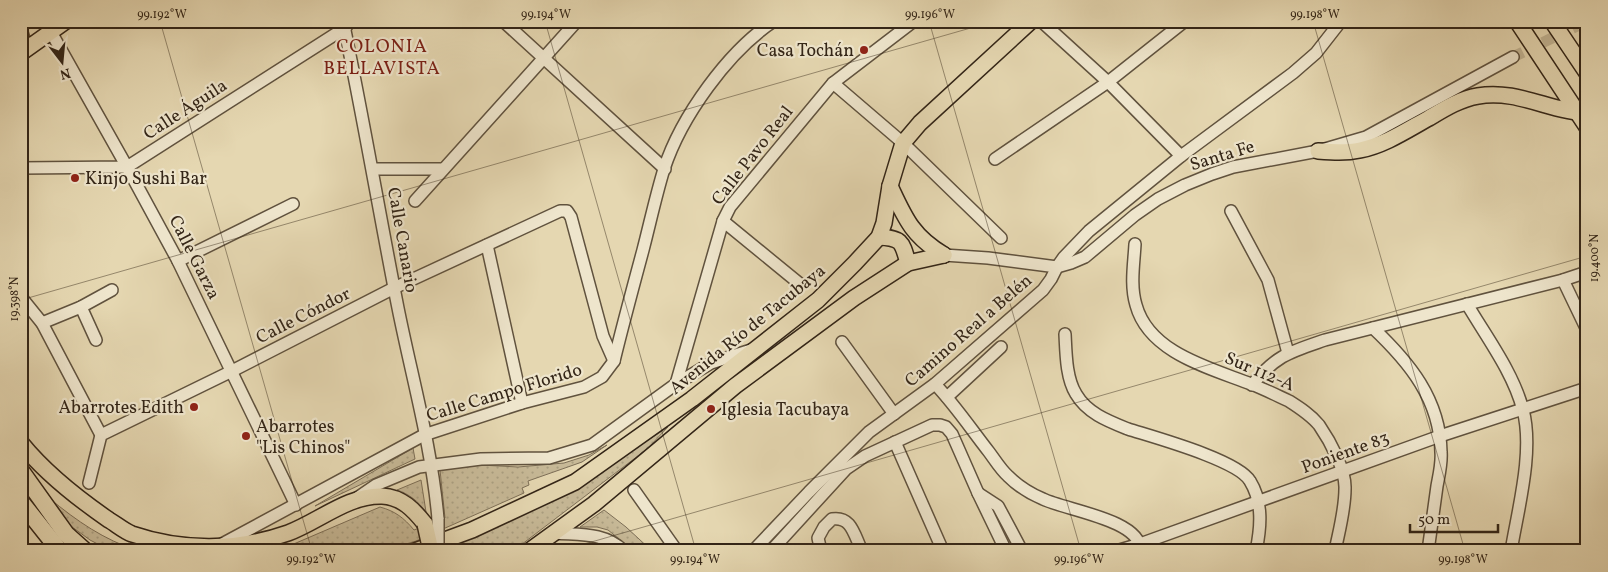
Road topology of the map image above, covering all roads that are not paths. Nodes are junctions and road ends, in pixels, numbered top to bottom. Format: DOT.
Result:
graph roads {
  1 [pos="66,21"];
  2 [pos="503,21"];
  3 [pos="577,21"];
  4 [pos="914,21"];
  5 [pos="1031,21"];
  6 [pos="1041,21"];
  7 [pos="1185,21"];
  8 [pos="1341,21"];
  9 [pos="1517,21"];
  10 [pos="1552,21"];
  11 [pos="771,22"];
  12 [pos="346,23"];
  13 [pos="21,29"];
  14 [pos="51,32"];
  15 [pos="24,52"];
  16 [pos="543,57"];
  17 [pos="1513,57"];
  18 [pos="1587,74"];
  19 [pos="1108,82"];
  20 [pos="833,83"];
  21 [pos="1581,112"];
  22 [pos="1587,127"];
  23 [pos="903,143"];
  24 [pos="1318,151"];
  25 [pos="1181,156"];
  26 [pos="995,159"];
  27 [pos="128,166"];
  28 [pos="21,168"];
  29 [pos="665,168"];
  30 [pos="373,169"];
  31 [pos="443,169"];
  32 [pos="890,186"];
  33 [pos="415,201"];
  34 [pos="293,204"];
  35 [pos="1231,211"];
  36 [pos="722,220"];
  37 [pos="879,237"];
  38 [pos="1001,238"];
  39 [pos="1135,244"];
  40 [pos="487,246"];
  41 [pos="944,255"];
  42 [pos="178,261"];
  43 [pos="908,263"];
  44 [pos="1057,267"];
  45 [pos="1587,272"];
  46 [pos="1563,280"];
  47 [pos="800,284"];
  48 [pos="394,288"];
  49 [pos="112,290"];
  50 [pos="21,297"];
  51 [pos="1467,304"];
  52 [pos="80,307"];
  53 [pos="42,323"];
  54 [pos="1373,328"];
  55 [pos="1587,330"];
  56 [pos="1065,334"];
  57 [pos="96,340"];
  58 [pos="842,342"];
  59 [pos="1001,347"];
  60 [pos="757,348"];
  61 [pos="1288,353"];
  62 [pos="614,361"];
  63 [pos="232,371"];
  64 [pos="676,384"];
  65 [pos="935,384"];
  66 [pos="1252,385"];
  67 [pos="1587,388"];
  68 [pos="947,397"];
  69 [pos="522,403"];
  70 [pos="1523,409"];
  71 [pos="894,414"];
  72 [pos="424,434"];
  73 [pos="102,435"];
  74 [pos="1440,436"];
  75 [pos="895,442"];
  76 [pos="21,443"];
  77 [pos="431,464"];
  78 [pos="21,471"];
  79 [pos="1342,472"];
  80 [pos="89,483"];
  81 [pos="634,490"];
  82 [pos="809,492"];
  83 [pos="978,493"];
  84 [pos="1258,501"];
  85 [pos="21,502"];
  86 [pos="349,503"];
  87 [pos="296,505"];
  88 [pos="825,510"];
  89 [pos="21,514"];
  90 [pos="432,521"];
  91 [pos="555,534"];
  92 [pos="217,547"];
  93 [pos="1140,547"];
  94 [pos="533,549"];
  95 [pos="50,551"];
  96 [pos="60,551"];
  97 [pos="85,551"];
  98 [pos="415,551"];
  99 [pos="431,551"];
  100 [pos="438,551"];
  101 [pos="624,551"];
  102 [pos="677,551"];
  103 [pos="753,551"];
  104 [pos="771,551"];
  105 [pos="822,551"];
  106 [pos="862,551"];
  107 [pos="943,551"];
  108 [pos="1006,551"];
  109 [pos="1022,551"];
  110 [pos="1116,551"];
  111 [pos="1256,551"];
  112 [pos="1335,551"];
  113 [pos="1428,551"];
  114 [pos="1511,551"];
  1 -- 14 [label="main road"];
  2 -- 16 [label="street"];
  3 -- 16 [label="street"];
  4 -- 20 [label="street, Calle Pavo Real"];
  5 -- 23 [label="main road, Avenida Río de Tacubaya"];
  6 -- 19 [label="street"];
  7 -- 19 [label="street"];
  8 -- 25 [label="street, Camino Real a Belén"];
  9 -- 21 [label="main road"];
  10 -- 18 [label="main road"];
  11 -- 29 [label="street, Calle Campo Florido"];
  12 -- 27 [label="street, Calle Águila"];
  12 -- 30 [label="street, Calle Canario"];
  13 -- 15 [label="street"];
  14 -- 15 [label="main road"];
  14 -- 27 [label="street, Calle Garza"];
  16 -- 29 [label="street"];
  16 -- 31 [label="street"];
  17 -- 24 [label="street, Santa Fe"];
  19 -- 25 [label="street"];
  19 -- 26 [label="street"];
  20 -- 23 [label="street"];
  20 -- 36 [label="street, Calle Pavo Real"];
  21 -- 22 [label="main road"];
  21 -- 24 [label="main road"];
  23 -- 32 [label="main road, Avenida Río de Tacubaya"];
  23 -- 38 [label="street"];
  24 -- 44 [label="street, Santa Fe"];
  25 -- 44 [label="street, Camino Real a Belén"];
  27 -- 28 [label="street"];
  27 -- 42 [label="street, Calle Garza"];
  29 -- 62 [label="street, Calle Campo Florido"];
  30 -- 31 [label="street"];
  30 -- 48 [label="street, Calle Canario"];
  31 -- 33 [label="street"];
  32 -- 37 [label="main road, Avenida Río de Tacubaya"];
  32 -- 41 [label="main road"];
  34 -- 42 [label="street"];
  35 -- 61 [label="street"];
  36 -- 47 [label="street"];
  36 -- 64 [label="street, Calle Pavo Real"];
  37 -- 43 [label="main road"];
  37 -- 60 [label="main road, Avenida Río de Tacubaya"];
  39 -- 66 [label="street, Sur 112-A"];
  40 -- 48 [label="street, Calle Cóndor"];
  40 -- 62 [label="street, Calle Cóndor"];
  40 -- 69 [label="street"];
  41 -- 43 [label="main road, Avenida Río de Tacubaya"];
  41 -- 44 [label="street, Santa Fe"];
  42 -- 63 [label="street, Calle Garza"];
  43 -- 91 [label="main road, Avenida Río de Tacubaya"];
  44 -- 65 [label="street, Camino Real a Belén"];
  45 -- 46 [label="street"];
  46 -- 51 [label="street"];
  46 -- 55 [label="street"];
  48 -- 63 [label="street, Calle Cóndor"];
  48 -- 72 [label="street, Calle Canario"];
  49 -- 52 [label="street"];
  50 -- 53 [label="street"];
  51 -- 54 [label="street"];
  51 -- 70 [label="street"];
  52 -- 53 [label="street"];
  52 -- 57 [label="street"];
  53 -- 73 [label="street"];
  54 -- 61 [label="street"];
  54 -- 74 [label="street"];
  56 -- 84 [label="street"];
  58 -- 71 [label="street"];
  59 -- 68 [label="street"];
  60 -- 64 [label="street"];
  60 -- 98 [label="main road, Avenida Río de Tacubaya"];
  61 -- 66 [label="street"];
  62 -- 69 [label="street, Calle Campo Florido"];
  63 -- 73 [label="street, Calle Cóndor"];
  63 -- 87 [label="street, Calle Garza"];
  64 -- 77 [label="street"];
  65 -- 68 [label="street"];
  65 -- 71 [label="street, Camino Real a Belén"];
  66 -- 79 [label="street, Sur 112-A"];
  67 -- 70 [label="street, Poniente 83"];
  68 -- 93 [label="street"];
  69 -- 72 [label="street, Calle Campo Florido"];
  70 -- 74 [label="street, Poniente 83"];
  70 -- 114 [label="street"];
  71 -- 82 [label="street, Camino Real a Belén"];
  72 -- 77 [label="street, Calle Canario"];
  72 -- 87 [label="street, Calle Campo Florido"];
  73 -- 80 [label="street"];
  74 -- 79 [label="street, Poniente 83"];
  74 -- 113 [label="street"];
  75 -- 83 [label="street"];
  75 -- 88 [label="street"];
  75 -- 107 [label="street"];
  76 -- 92 [label="main road"];
  77 -- 86 [label="street"];
  77 -- 90 [label="street, Calle Canario"];
  78 -- 97 [label="highway"];
  79 -- 84 [label="street, Poniente 83"];
  79 -- 112 [label="street, Sur 112-A"];
  81 -- 102 [label="street"];
  82 -- 88 [label="street"];
  82 -- 103 [label="street, Camino Real a Belén"];
  83 -- 108 [label="street"];
  83 -- 109 [label="street"];
  84 -- 93 [label="street, Poniente 83"];
  84 -- 111 [label="street"];
  85 -- 96 [label="highway"];
  86 -- 90 [label="main road"];
  86 -- 92 [label="main road"];
  87 -- 92 [label="street, Calle Campo Florido"];
  88 -- 104 [label="street"];
  88 -- 105 [label="street"];
  88 -- 106 [label="street"];
  89 -- 95 [label="highway"];
  90 -- 99 [label="main road, bridge"];
  90 -- 100 [label="street, Calle Canario, bridge"];
  91 -- 94 [label="main road, Avenida Río de Tacubaya"];
  91 -- 101 [label="street"];
  93 -- 110 [label="street, Poniente 83"];
}
